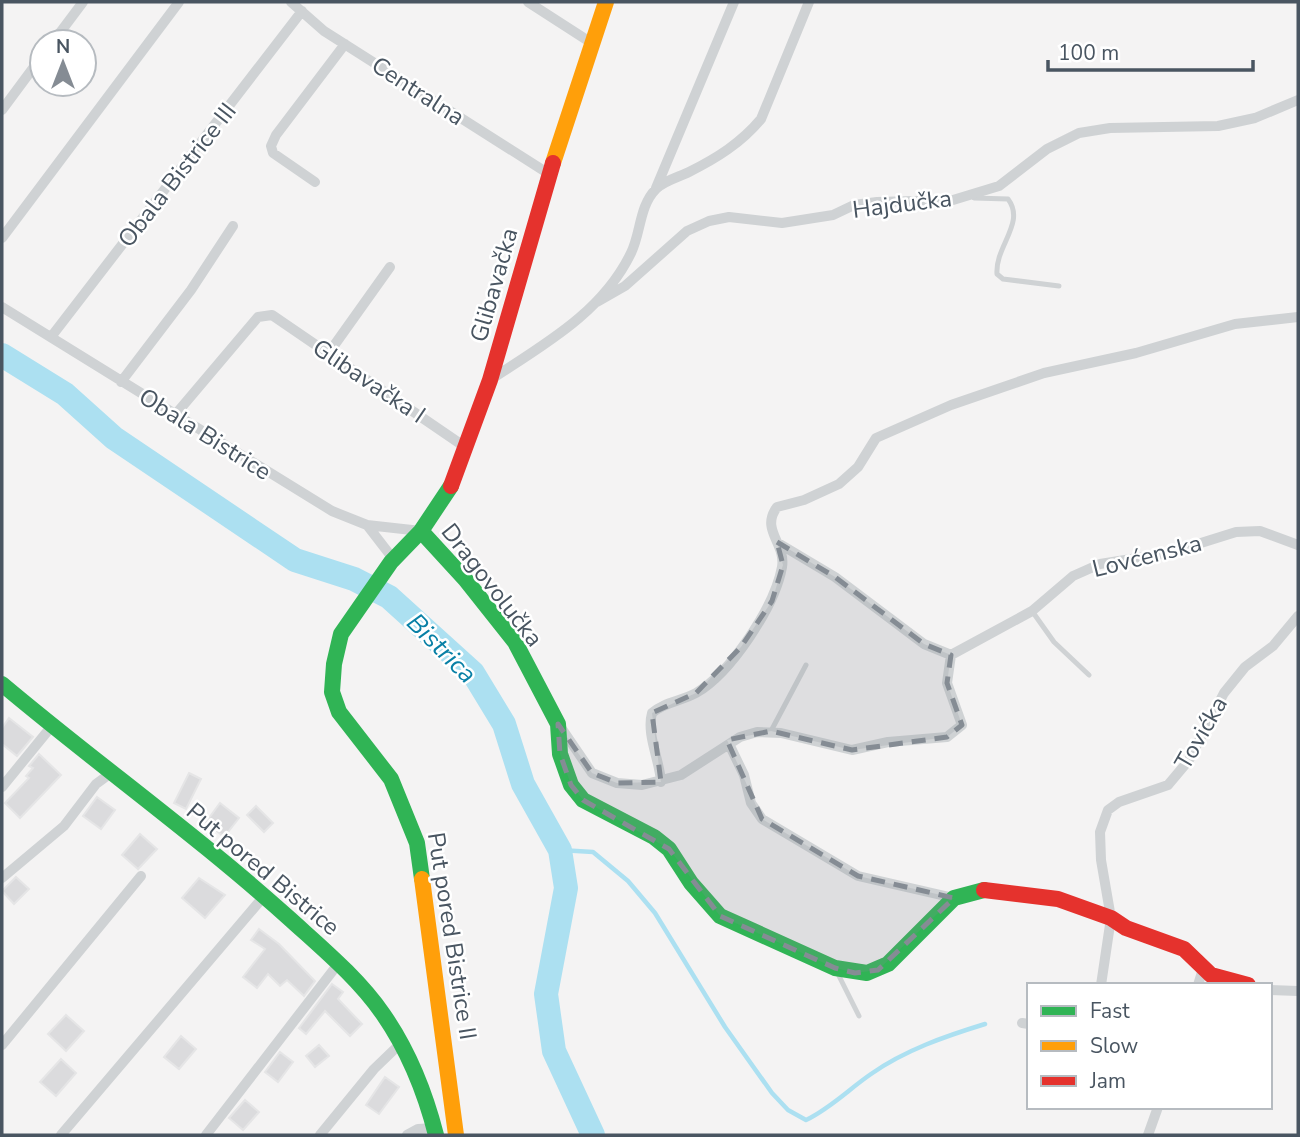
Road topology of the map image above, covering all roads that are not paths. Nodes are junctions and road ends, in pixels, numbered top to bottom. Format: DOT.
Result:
graph roads {
  1 [pos="83,2"];
  2 [pos="179,2"];
  3 [pos="291,2"];
  4 [pos="528,2"];
  5 [pos="606,2"];
  6 [pos="734,2"];
  7 [pos="808,2"];
  8 [pos="302,11"];
  9 [pos="64,28"];
  10 [pos="590,42"];
  11 [pos="345,44"];
  12 [pos="28,76"];
  13 [pos="1298,100"];
  14 [pos="2,110"];
  15 [pos="549,174"];
  16 [pos="315,182"];
  17 [pos="656,188"];
  18 [pos="953,200"];
  19 [pos="233,226"];
  20 [pos="2,238"];
  21 [pos="390,267"];
  22 [pos="1059,286"];
  23 [pos="597,303"];
  24 [pos="2,307"];
  25 [pos="1298,317"];
  26 [pos="51,337"];
  27 [pos="328,354"];
  28 [pos="490,380"];
  29 [pos="121,382"];
  30 [pos="175,415"];
  31 [pos="466,447"];
  32 [pos="367,525"];
  33 [pos="421,531"];
  34 [pos="777,542"];
  35 [pos="1298,545"];
  36 [pos="393,561"];
  37 [pos="1032,611"];
  38 [pos="1298,617"];
  39 [pos="951,654"];
  40 [pos="806,665"];
  41 [pos="1089,675"];
  42 [pos="2,684"];
  43 [pos="558,724"];
  44 [pos="51,727"];
  45 [pos="771,731"];
  46 [pos="730,746"];
  47 [pos="111,773"];
  48 [pos="661,782"];
  49 [pos="2,787"];
  50 [pos="141,876"];
  51 [pos="2,878"];
  52 [pos="265,895"];
  53 [pos="954,898"];
  54 [pos="1111,918"];
  55 [pos="338,964"];
  56 [pos="835,968"];
  57 [pos="1200,977"];
  58 [pos="1101,983"];
  59 [pos="1241,983"];
  60 [pos="1272,990"];
  61 [pos="1298,991"];
  62 [pos="859,1016"];
  63 [pos="401,1043"];
  64 [pos="2,1045"];
  65 [pos="454,1106"];
  66 [pos="1157,1109"];
  67 [pos="430,1110"];
  68 [pos="435,1131"];
  69 [pos="61,1135"];
  70 [pos="206,1135"];
  71 [pos="320,1135"];
  72 [pos="407,1135"];
  73 [pos="456,1135"];
  74 [pos="1148,1135"];
  1 -- 9 [label="street"];
  2 -- 20 [label="street"];
  3 -- 8 [label="street, Centralna"];
  4 -- 10 [label="street"];
  5 -- 10 [label="street, Glibavačka"];
  6 -- 17 [label="street"];
  7 -- 17 [label="street"];
  8 -- 11 [label="street, Centralna"];
  8 -- 26 [label="street, Obala Bistrice III"];
  10 -- 15 [label="street, Glibavačka"];
  11 -- 15 [label="street, Centralna"];
  11 -- 16 [label="street"];
  12 -- 14 [label="street"];
  13 -- 18 [label="street, Hajdučka"];
  15 -- 28 [label="street, Glibavačka"];
  17 -- 23 [label="street"];
  18 -- 22 [label="lane"];
  18 -- 23 [label="street, Hajdučka"];
  19 -- 29 [label="street"];
  21 -- 27 [label="street"];
  23 -- 28 [label="street"];
  24 -- 26 [label="street, Obala Bistrice"];
  25 -- 34 [label="street"];
  26 -- 29 [label="street, Obala Bistrice"];
  27 -- 30 [label="street, Glibavačka I"];
  27 -- 31 [label="street, Glibavačka I"];
  28 -- 31 [label="street, Glibavačka"];
  29 -- 30 [label="street, Obala Bistrice"];
  30 -- 32 [label="street, Obala Bistrice"];
  31 -- 33 [label="street, Glibavačka"];
  32 -- 33 [label="street, Obala Bistrice"];
  32 -- 36 [label="street"];
  33 -- 36 [label="street, Glibavačka"];
  33 -- 43 [label="street, Dragovolučka"];
  34 -- 39 [label="street"];
  34 -- 48 [label="street"];
  35 -- 37 [label="street, Lovćenska"];
  36 -- 65 [label="street, Put pored Bistrice II"];
  37 -- 39 [label="street, Lovćenska"];
  37 -- 41 [label="lane"];
  38 -- 54 [label="street, Tovićka"];
  39 -- 45 [label="street"];
  40 -- 45 [label="lane"];
  42 -- 44 [label="street, Put pored Bistrice"];
  43 -- 48 [label="street"];
  43 -- 56 [label="street, Dragovolučka"];
  44 -- 47 [label="street, Put pored Bistrice"];
  44 -- 49 [label="street"];
  45 -- 46 [label="street"];
  46 -- 48 [label="street"];
  46 -- 53 [label="street"];
  47 -- 51 [label="street"];
  47 -- 52 [label="street, Put pored Bistrice"];
  50 -- 64 [label="street"];
  52 -- 55 [label="street, Put pored Bistrice"];
  52 -- 69 [label="street"];
  53 -- 54 [label="street"];
  53 -- 56 [label="street, Dragovolučka"];
  54 -- 57 [label="street"];
  54 -- 58 [label="street, Tovićka"];
  55 -- 63 [label="street, Put pored Bistrice"];
  55 -- 70 [label="street"];
  56 -- 62 [label="lane"];
  57 -- 59 [label="street"];
  60 -- 61 [label="street"];
  63 -- 67 [label="street, Put pored Bistrice"];
  63 -- 71 [label="street"];
  65 -- 67 [label="street"];
  65 -- 73 [label="street, Put pored Bistrice II"];
  66 -- 74 [label="street"];
  67 -- 68 [label="street, Put pored Bistrice"];
  68 -- 72 [label="street"];
}
